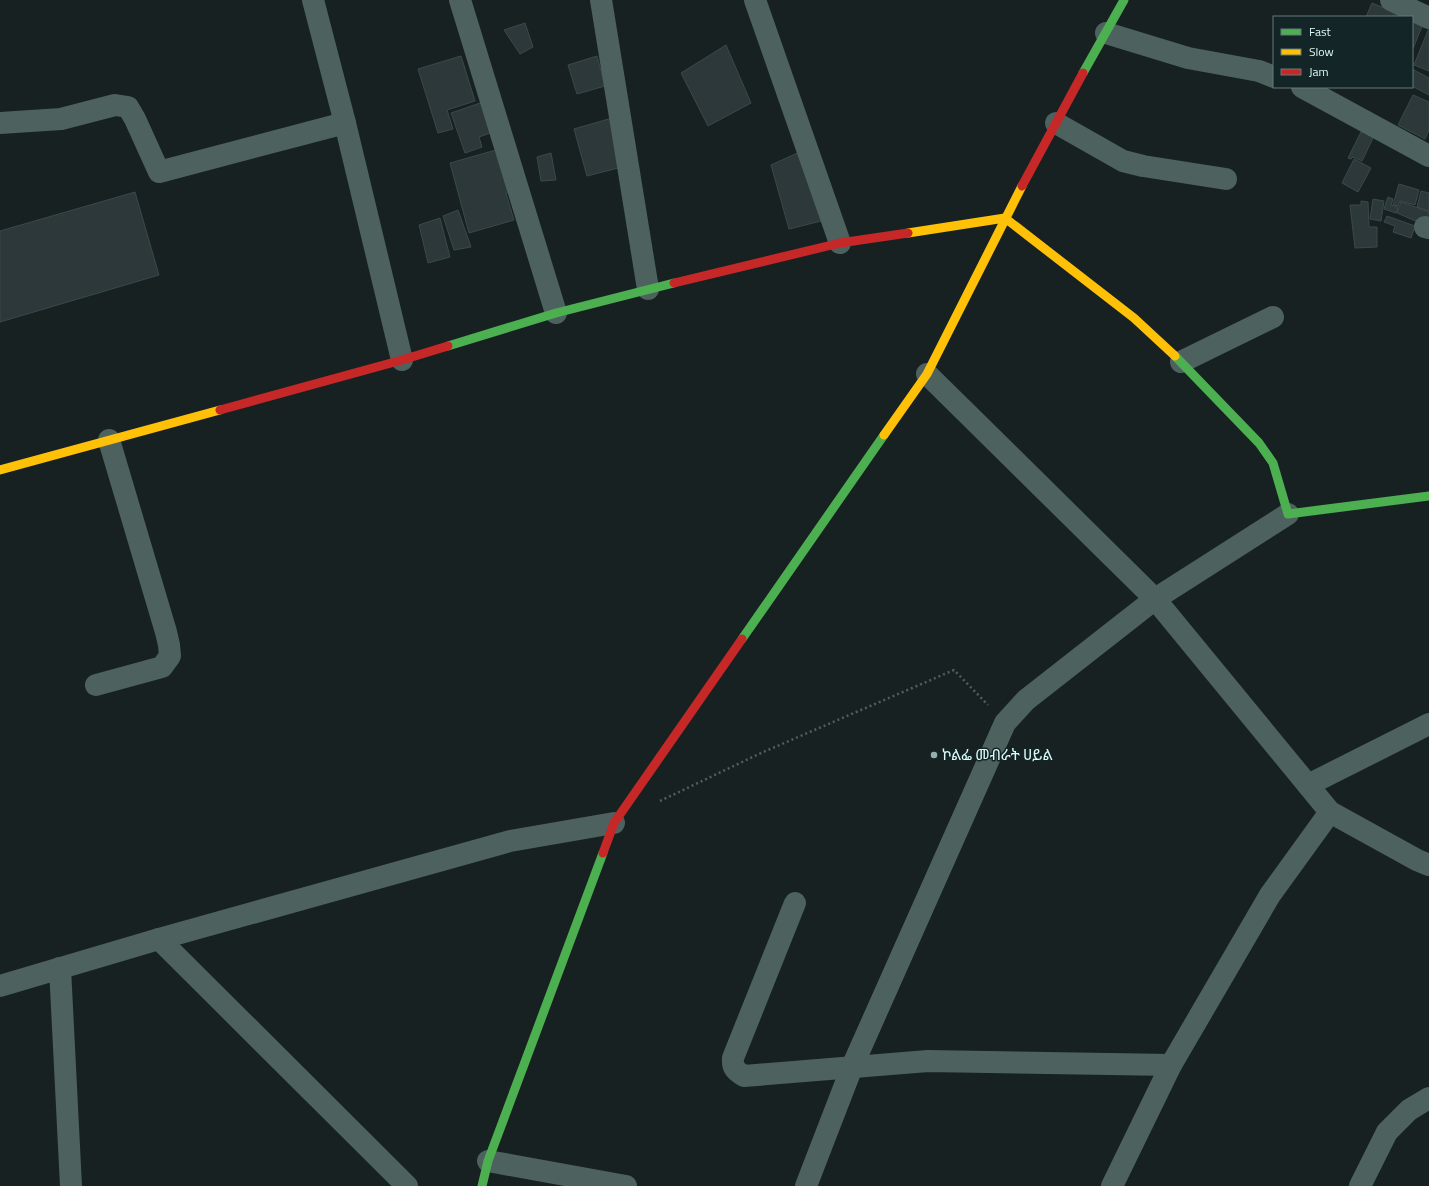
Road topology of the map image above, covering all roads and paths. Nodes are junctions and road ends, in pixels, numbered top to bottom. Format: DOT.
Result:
graph roads {
  1 [pos="313,0"];
  2 [pos="460,0"];
  3 [pos="601,0"];
  4 [pos="755,0"];
  5 [pos="1124,0"];
  6 [pos="1391,0"];
  7 [pos="1429,18"];
  8 [pos="1106,33"];
  9 [pos="1273,77"];
  10 [pos="1304,88"];
  11 [pos="0,123"];
  12 [pos="345,123"];
  13 [pos="1056,123"];
  14 [pos="1429,156"];
  15 [pos="1226,179"];
  16 [pos="1005,218"];
  17 [pos="840,243"];
  18 [pos="648,289"];
  19 [pos="556,313"];
  20 [pos="1273,317"];
  21 [pos="402,360"];
  22 [pos="1181,362"];
  23 [pos="927,374"];
  24 [pos="109,440"];
  25 [pos="0,470"];
  26 [pos="1429,496"];
  27 [pos="1288,514"];
  28 [pos="1155,599"];
  29 [pos="96,685"];
  30 [pos="1005,723"];
  31 [pos="1429,724"];
  32 [pos="1308,786"];
  33 [pos="656,803"];
  34 [pos="1330,812"];
  35 [pos="614,823"];
  36 [pos="1429,865"];
  37 [pos="795,903"];
  38 [pos="159,938"];
  39 [pos="60,968"];
  40 [pos="0,986"];
  41 [pos="1171,1065"];
  42 [pos="852,1067"];
  43 [pos="1429,1098"];
  44 [pos="488,1161"];
  45 [pos="71,1186"];
  46 [pos="407,1186"];
  47 [pos="482,1186"];
  48 [pos="626,1186"];
  49 [pos="806,1186"];
  50 [pos="1112,1186"];
  51 [pos="1360,1186"];
  1 -- 12 [label="street"];
  2 -- 19 [label="street"];
  3 -- 18 [label="street"];
  4 -- 17 [label="street"];
  5 -- 8 [label="street"];
  6 -- 7 [label="street"];
  8 -- 9 [label="street"];
  8 -- 13 [label="street"];
  10 -- 14 [label="street"];
  11 -- 12 [label="street"];
  12 -- 21 [label="street"];
  13 -- 15 [label="street"];
  13 -- 16 [label="street"];
  16 -- 17 [label="street"];
  16 -- 22 [label="street"];
  16 -- 23 [label="street"];
  17 -- 18 [label="street"];
  18 -- 19 [label="street"];
  19 -- 21 [label="street"];
  20 -- 22 [label="street"];
  21 -- 24 [label="street"];
  22 -- 27 [label="street"];
  23 -- 28 [label="street"];
  23 -- 35 [label="street"];
  24 -- 25 [label="street"];
  24 -- 29 [label="street"];
  26 -- 27 [label="street"];
  27 -- 28 [label="street"];
  28 -- 30 [label="street"];
  28 -- 32 [label="street"];
  30 -- 33 [label="path"];
  30 -- 42 [label="street"];
  31 -- 32 [label="street"];
  32 -- 34 [label="street"];
  34 -- 36 [label="street"];
  34 -- 41 [label="street"];
  35 -- 38 [label="street"];
  35 -- 44 [label="street"];
  37 -- 42 [label="street"];
  38 -- 39 [label="street"];
  38 -- 46 [label="street"];
  39 -- 40 [label="street"];
  39 -- 45 [label="street"];
  41 -- 42 [label="street"];
  41 -- 50 [label="street"];
  42 -- 49 [label="street"];
  43 -- 51 [label="street"];
  44 -- 47 [label="street"];
  44 -- 48 [label="street"];
}
